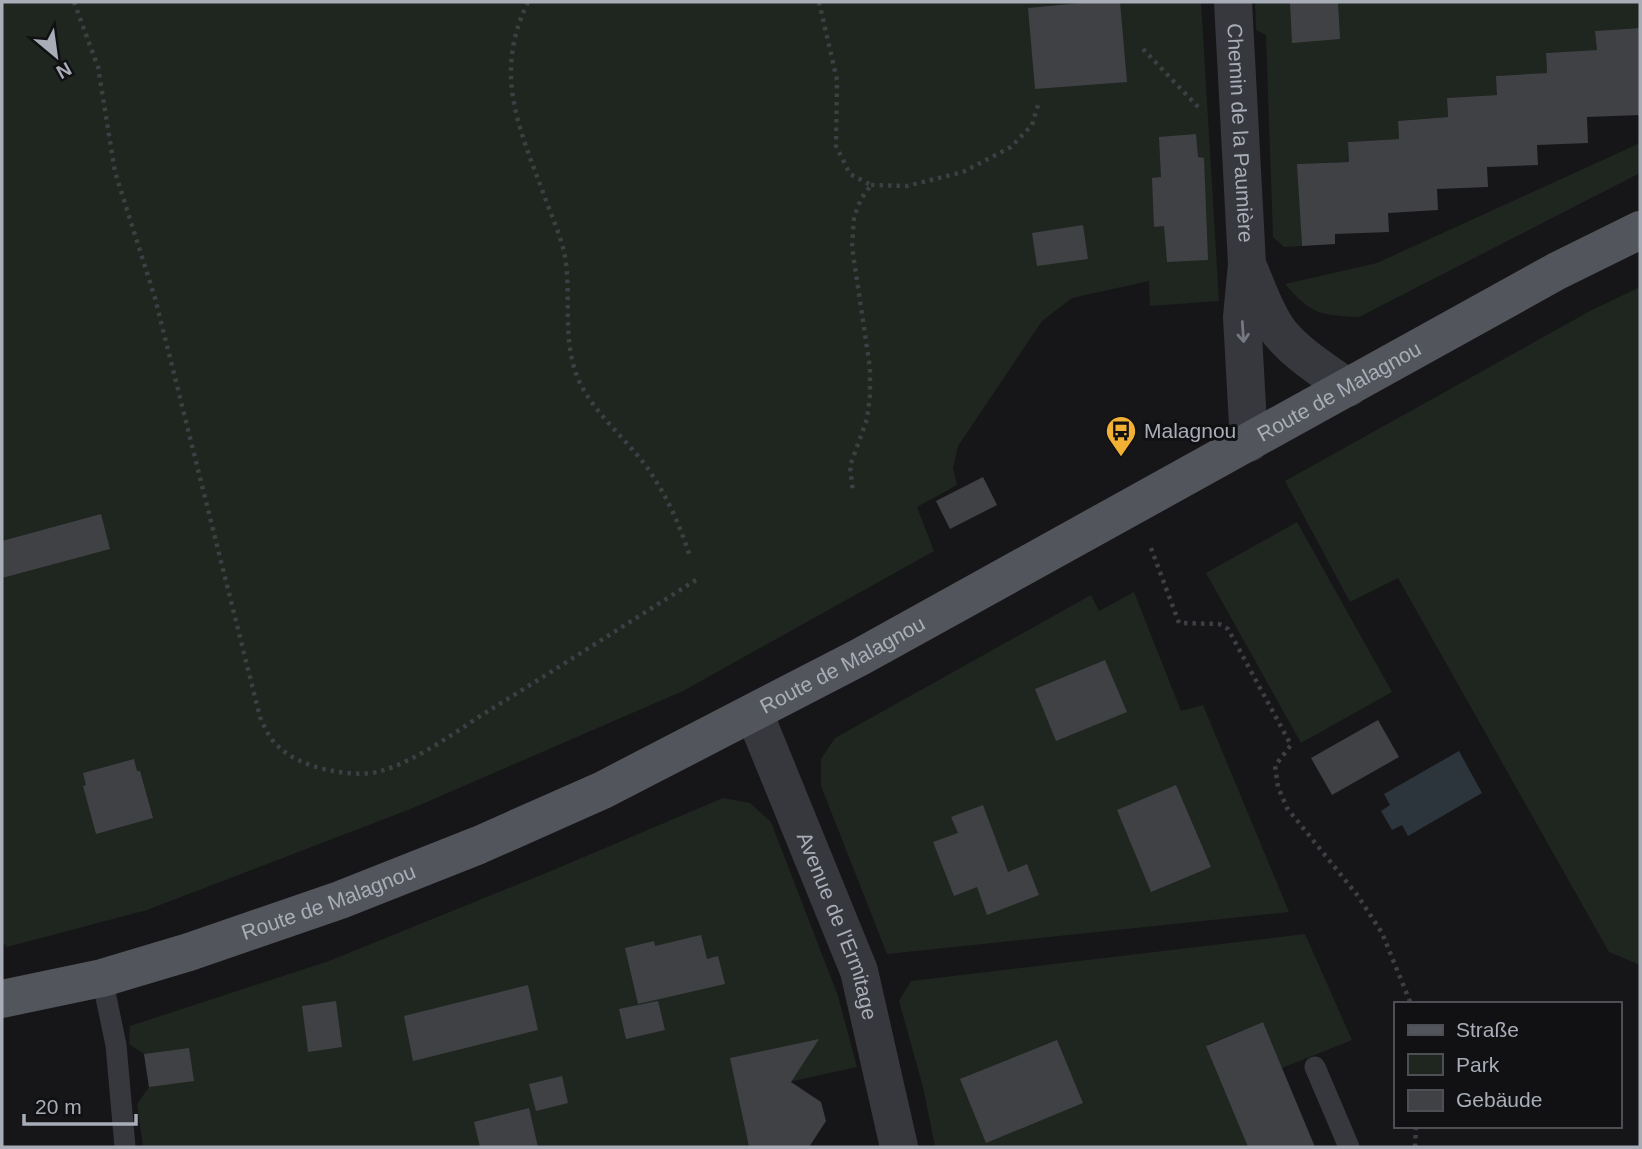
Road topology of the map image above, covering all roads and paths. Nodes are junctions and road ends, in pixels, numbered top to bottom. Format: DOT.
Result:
graph roads {
  1 [pos="74,2"];
  2 [pos="528,2"];
  3 [pos="819,2"];
  4 [pos="1233,2"];
  5 [pos="1143,49"];
  6 [pos="1038,105"];
  7 [pos="1209,110"];
  8 [pos="871,185"];
  9 [pos="1640,230"];
  10 [pos="1247,264"];
  11 [pos="1348,388"];
  12 [pos="1249,443"];
  13 [pos="853,493"];
  14 [pos="1151,548"];
  15 [pos="690,557"];
  16 [pos="696,580"];
  17 [pos="754,713"];
  18 [pos="102,978"];
  19 [pos="2,999"];
  20 [pos="1410,1002"];
  21 [pos="1315,1066"];
  22 [pos="1416,1128"];
  23 [pos="125,1147"];
  24 [pos="899,1147"];
  25 [pos="1349,1147"];
  26 [pos="1415,1147"];
  1 -- 16 [label="path"];
  2 -- 15 [label="path"];
  3 -- 8 [label="path"];
  4 -- 10 [label="street, Chemin de la Paumière"];
  5 -- 7 [label="path"];
  6 -- 8 [label="path"];
  8 -- 13 [label="path"];
  9 -- 11 [label="main road, Route de Malagnou"];
  10 -- 11 [label="street, Chemin de la Paumière"];
  10 -- 12 [label="street, Chemin de la Paumière, one-way"];
  11 -- 12 [label="main road, Route de Malagnou"];
  12 -- 17 [label="main road, Route de Malagnou"];
  14 -- 20 [label="path"];
  17 -- 18 [label="main road, Route de Malagnou"];
  17 -- 24 [label="street, Avenue de l'Ermitage"];
  18 -- 19 [label="main road, Route de Malagnou"];
  18 -- 23 [label="lane"];
  21 -- 25 [label="lane"];
  22 -- 26 [label="path"];
}
